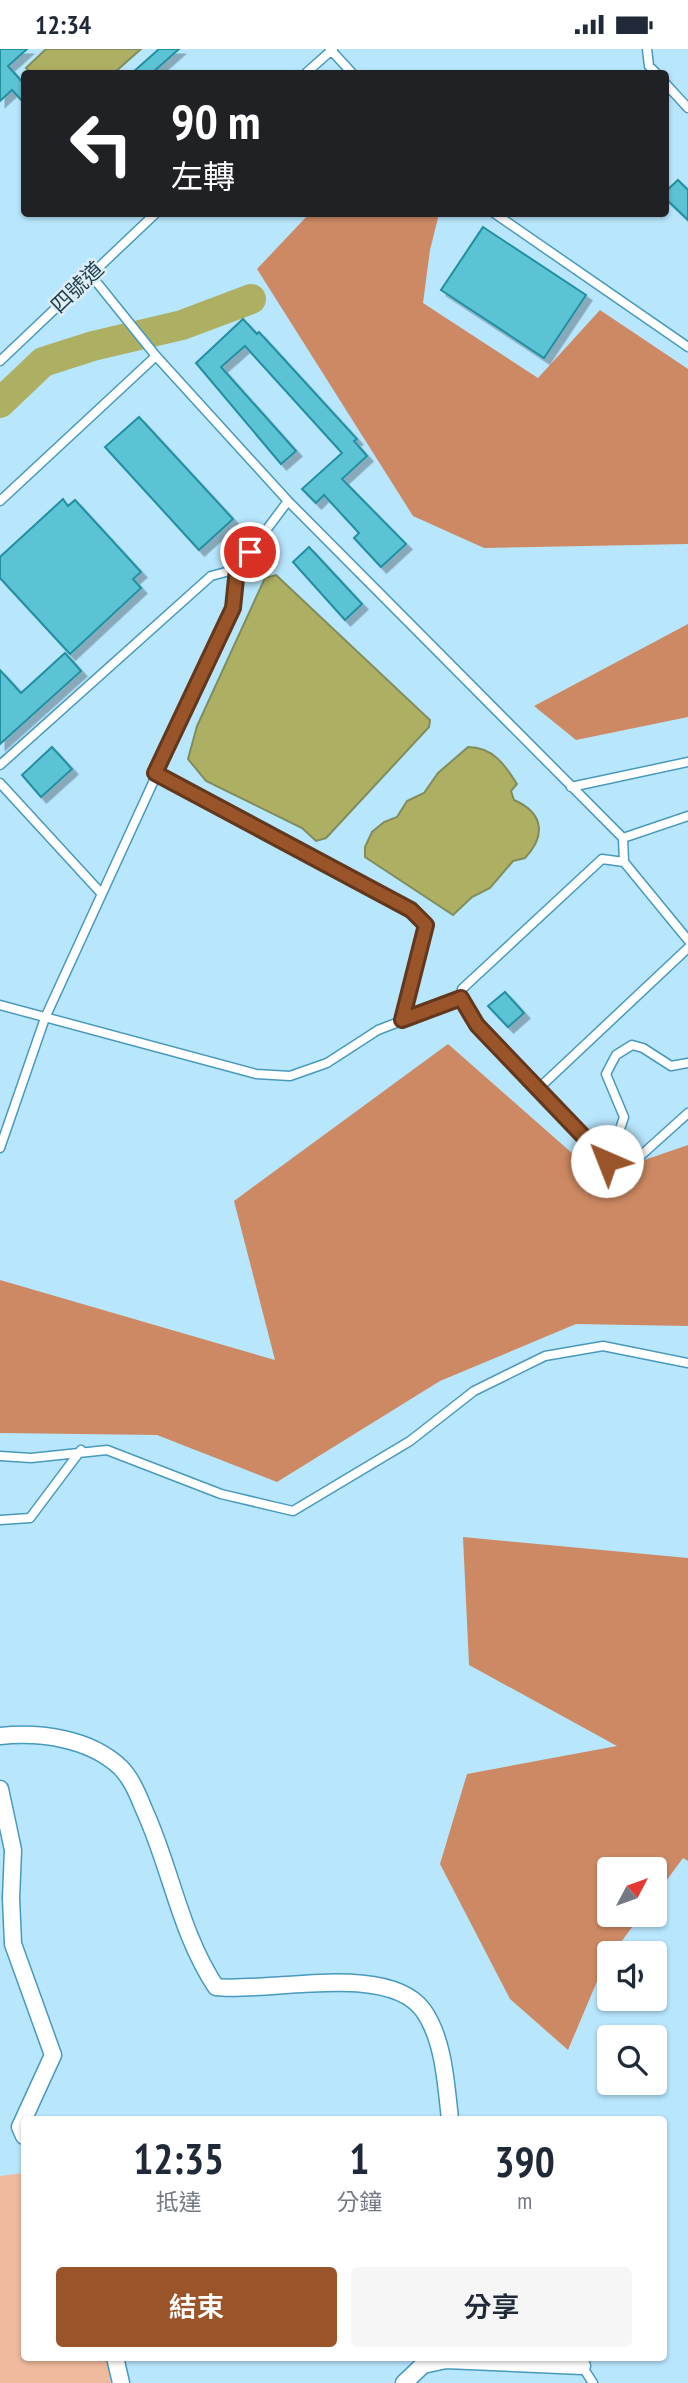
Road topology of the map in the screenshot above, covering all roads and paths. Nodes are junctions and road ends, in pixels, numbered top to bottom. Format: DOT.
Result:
graph roads {
  1 [pos="331,49"];
  2 [pos="648,49"];
  3 [pos="309,70"];
  4 [pos="349,70"];
  5 [pos="653,70"];
  6 [pos="669,87"];
  7 [pos="688,108"];
  8 [pos="152,217"];
  9 [pos="500,217"];
  10 [pos="90,274"];
  11 [pos="688,347"];
  12 [pos="156,356"];
  13 [pos="0,361"];
  14 [pos="0,501"];
  15 [pos="288,501"];
  16 [pos="237,569"];
  17 [pos="688,762"];
  18 [pos="0,765"];
  19 [pos="155,773"];
  20 [pos="0,783"];
  21 [pos="571,787"];
  22 [pos="688,816"];
  23 [pos="623,838"];
  24 [pos="624,862"];
  25 [pos="101,893"];
  26 [pos="688,940"];
  27 [pos="688,949"];
  28 [pos="461,998"];
  29 [pos="0,1006"];
  30 [pos="45,1017"];
  31 [pos="402,1020"];
  32 [pos="688,1062"];
  33 [pos="538,1089"];
  34 [pos="688,1113"];
  35 [pos="0,1148"];
  36 [pos="599,1154"];
  37 [pos="688,1363"];
  38 [pos="81,1450"];
  39 [pos="0,1457"];
  40 [pos="0,1520"];
  41 [pos="0,1736"];
  42 [pos="0,1789"];
  43 [pos="25,2116"];
  44 [pos="450,2116"];
  45 [pos="116,2361"];
  46 [pos="441,2361"];
  47 [pos="512,2361"];
  48 [pos="579,2362"];
  49 [pos="121,2383"];
  50 [pos="404,2383"];
  51 [pos="593,2383"];
  1 -- 3 [label="lane"];
  1 -- 4 [label="lane"];
  2 -- 5 [label="lane"];
  6 -- 7 [label="lane"];
  8 -- 10 [label="lane, 四號道"];
  9 -- 11 [label="lane"];
  10 -- 12 [label="lane"];
  10 -- 13 [label="lane, 四號道"];
  12 -- 14 [label="lane"];
  12 -- 15 [label="lane"];
  15 -- 16 [label="lane"];
  15 -- 21 [label="lane"];
  16 -- 18 [label="lane"];
  16 -- 19 [label="lane"];
  17 -- 21 [label="lane"];
  19 -- 25 [label="lane"];
  19 -- 31 [label="lane"];
  20 -- 25 [label="lane"];
  21 -- 23 [label="lane"];
  22 -- 23 [label="lane"];
  23 -- 24 [label="lane"];
  24 -- 26 [label="lane"];
  24 -- 28 [label="lane"];
  25 -- 30 [label="lane"];
  27 -- 33 [label="lane"];
  28 -- 31 [label="lane"];
  28 -- 33 [label="lane"];
  29 -- 30 [label="lane"];
  30 -- 31 [label="lane"];
  30 -- 35 [label="lane"];
  32 -- 36 [label="lane"];
  33 -- 36 [label="lane"];
  34 -- 36 [label="lane"];
  37 -- 38 [label="lane"];
  38 -- 39 [label="lane"];
  38 -- 40 [label="lane"];
  41 -- 44 [label="street"];
  42 -- 43 [label="street"];
  45 -- 49 [label="street"];
  46 -- 50 [label="street"];
  47 -- 48 [label="street"];
  48 -- 51 [label="lane"];
}
